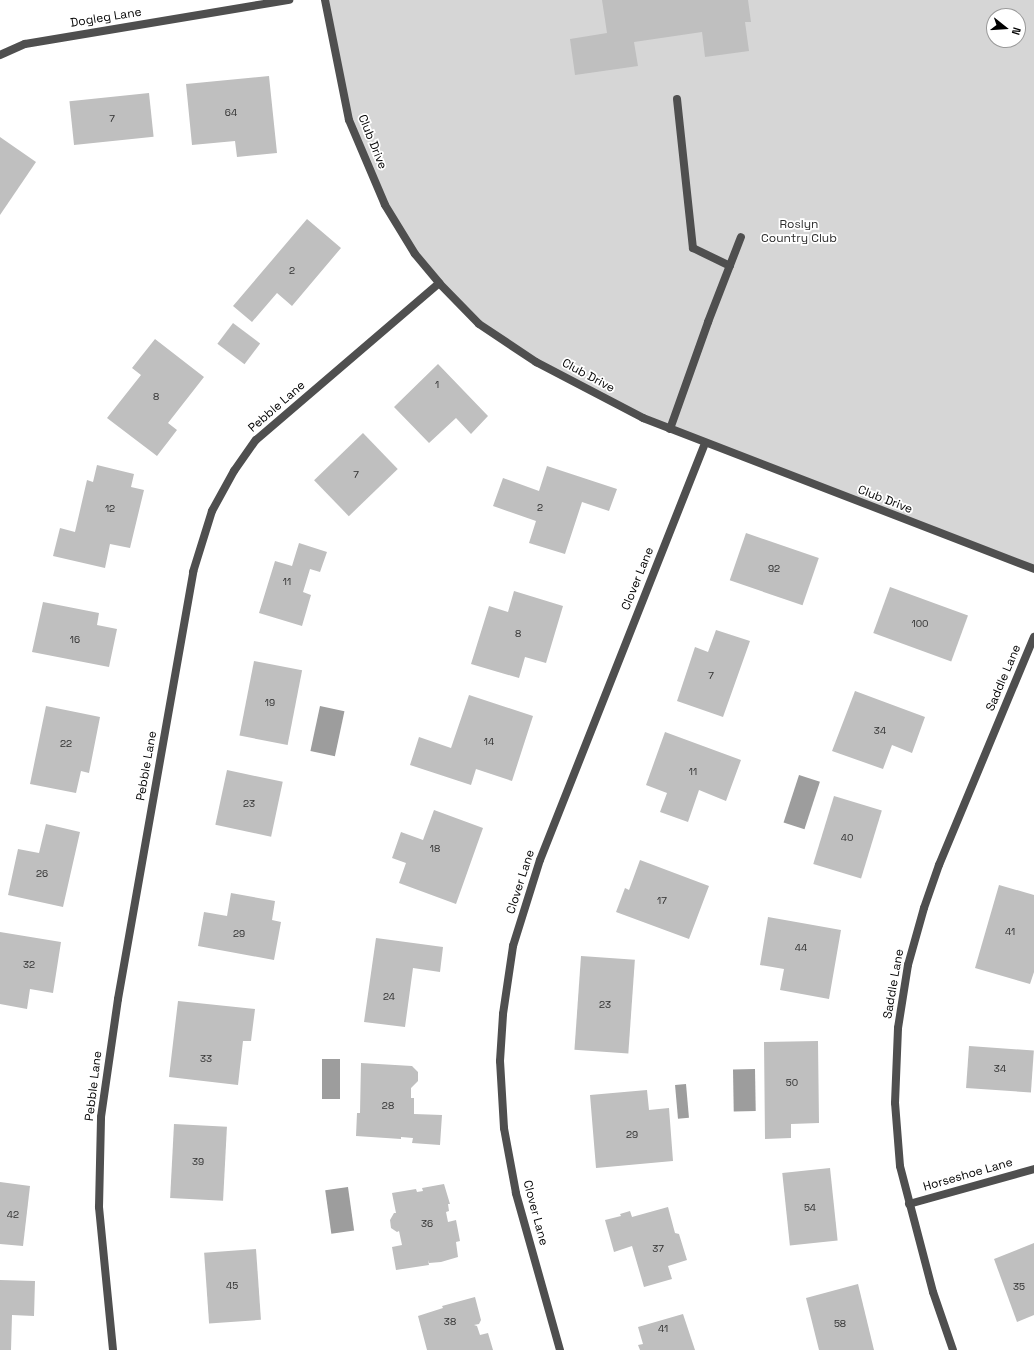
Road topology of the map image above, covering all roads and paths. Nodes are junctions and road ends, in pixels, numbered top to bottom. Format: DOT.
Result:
graph roads {
  1 [pos="289,0"];
  2 [pos="325,0"];
  3 [pos="0,55"];
  4 [pos="677,99"];
  5 [pos="741,236"];
  6 [pos="730,266"];
  7 [pos="439,283"];
  8 [pos="670,429"];
  9 [pos="705,443"];
  10 [pos="1034,569"];
  11 [pos="1034,637"];
  12 [pos="1034,1169"];
  13 [pos="909,1204"];
  14 [pos="113,1350"];
  15 [pos="560,1350"];
  16 [pos="953,1350"];
  1 -- 3 [label="street, Dogleg Lane"];
  2 -- 7 [label="street, Club Drive"];
  4 -- 6 [label="street"];
  5 -- 6 [label="street"];
  6 -- 8 [label="street"];
  7 -- 8 [label="street, Club Drive"];
  7 -- 14 [label="street, Pebble Lane"];
  8 -- 9 [label="street, Club Drive"];
  9 -- 10 [label="street, Club Drive"];
  9 -- 15 [label="street, Clover Lane"];
  11 -- 13 [label="street, Saddle Lane"];
  12 -- 13 [label="street, Horseshoe Lane"];
  13 -- 16 [label="street, Saddle Lane"];
}
